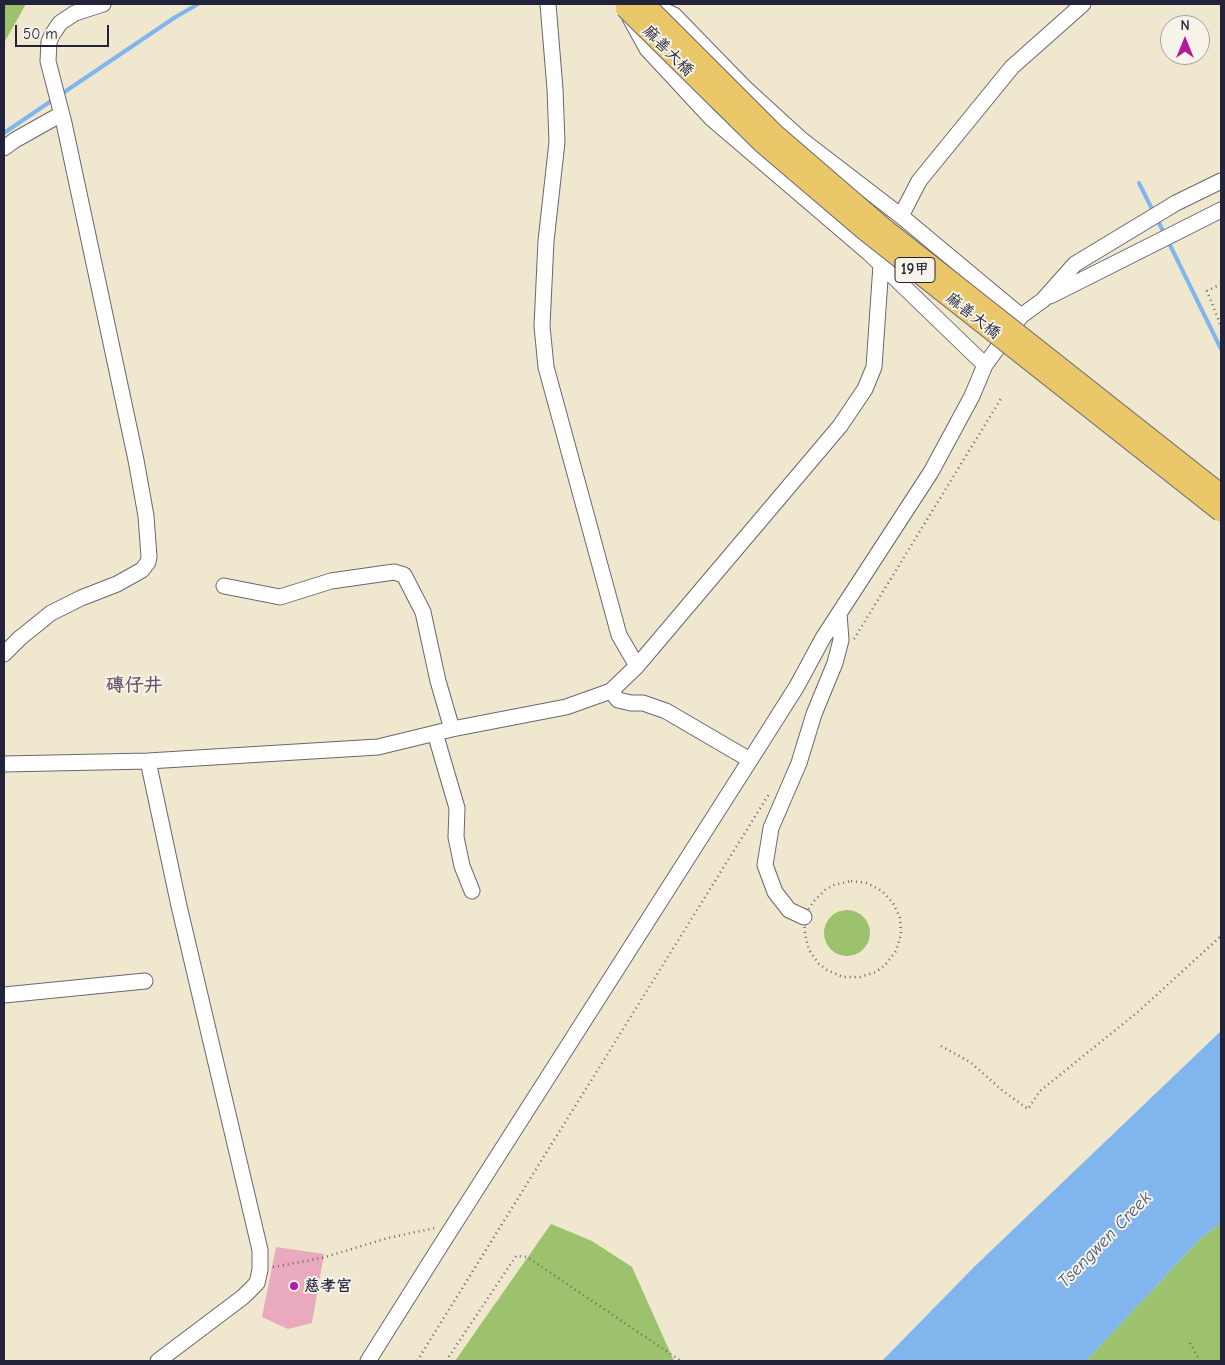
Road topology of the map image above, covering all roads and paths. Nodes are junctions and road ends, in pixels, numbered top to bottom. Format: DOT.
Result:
graph roads {
  1 [pos="102,4"];
  2 [pos="548,4"];
  3 [pos="645,4"];
  4 [pos="650,4"];
  5 [pos="1083,4"];
  6 [pos="625,8"];
  7 [pos="56,117"];
  8 [pos="4,148"];
  9 [pos="1221,181"];
  10 [pos="1221,210"];
  11 [pos="901,216"];
  12 [pos="881,265"];
  13 [pos="1221,284"];
  14 [pos="1042,300"];
  15 [pos="1021,316"];
  16 [pos="1221,326"];
  17 [pos="985,365"];
  18 [pos="1002,397"];
  19 [pos="1221,494"];
  20 [pos="1221,512"];
  21 [pos="224,586"];
  22 [pos="839,614"];
  23 [pos="853,641"];
  24 [pos="4,654"];
  25 [pos="637,666"];
  26 [pos="611,691"];
  27 [pos="452,729"];
  28 [pos="435,733"];
  29 [pos="750,760"];
  30 [pos="148,761"];
  31 [pos="4,764"];
  32 [pos="770,794"];
  33 [pos="472,890"];
  34 [pos="804,917"];
  35 [pos="1221,936"];
  36 [pos="145,981"];
  37 [pos="4,995"];
  38 [pos="941,1046"];
  39 [pos="454,1224"];
  40 [pos="260,1270"];
  41 [pos="1190,1343"];
  42 [pos="158,1361"];
  43 [pos="368,1361"];
  44 [pos="417,1361"];
  45 [pos="446,1361"];
  46 [pos="681,1361"];
  47 [pos="1200,1361"];
  1 -- 24 [label="street"];
  2 -- 25 [label="street"];
  3 -- 19 [label="main road, 麻善大橋 / 19甲, bridge"];
  4 -- 11 [label="street"];
  5 -- 11 [label="street"];
  6 -- 12 [label="street"];
  6 -- 20 [label="main road, 麻善大橋 / 19甲, bridge"];
  7 -- 8 [label="street"];
  9 -- 14 [label="street"];
  10 -- 14 [label="street"];
  11 -- 15 [label="street"];
  12 -- 17 [label="street"];
  12 -- 25 [label="street"];
  13 -- 16 [label="path"];
  14 -- 15 [label="street"];
  15 -- 17 [label="street"];
  17 -- 22 [label="street"];
  18 -- 23 [label="path"];
  21 -- 27 [label="street"];
  22 -- 29 [label="street"];
  22 -- 34 [label="street"];
  25 -- 26 [label="street"];
  26 -- 27 [label="street"];
  26 -- 29 [label="street"];
  27 -- 28 [label="street"];
  28 -- 30 [label="street"];
  28 -- 33 [label="street"];
  29 -- 39 [label="street"];
  30 -- 31 [label="street"];
  30 -- 40 [label="street"];
  32 -- 44 [label="path"];
  34 -- 34 [label="path"];
  35 -- 38 [label="path"];
  36 -- 37 [label="street"];
  39 -- 40 [label="path"];
  39 -- 43 [label="street"];
  40 -- 42 [label="street"];
  41 -- 47 [label="path"];
  45 -- 46 [label="path"];
}
